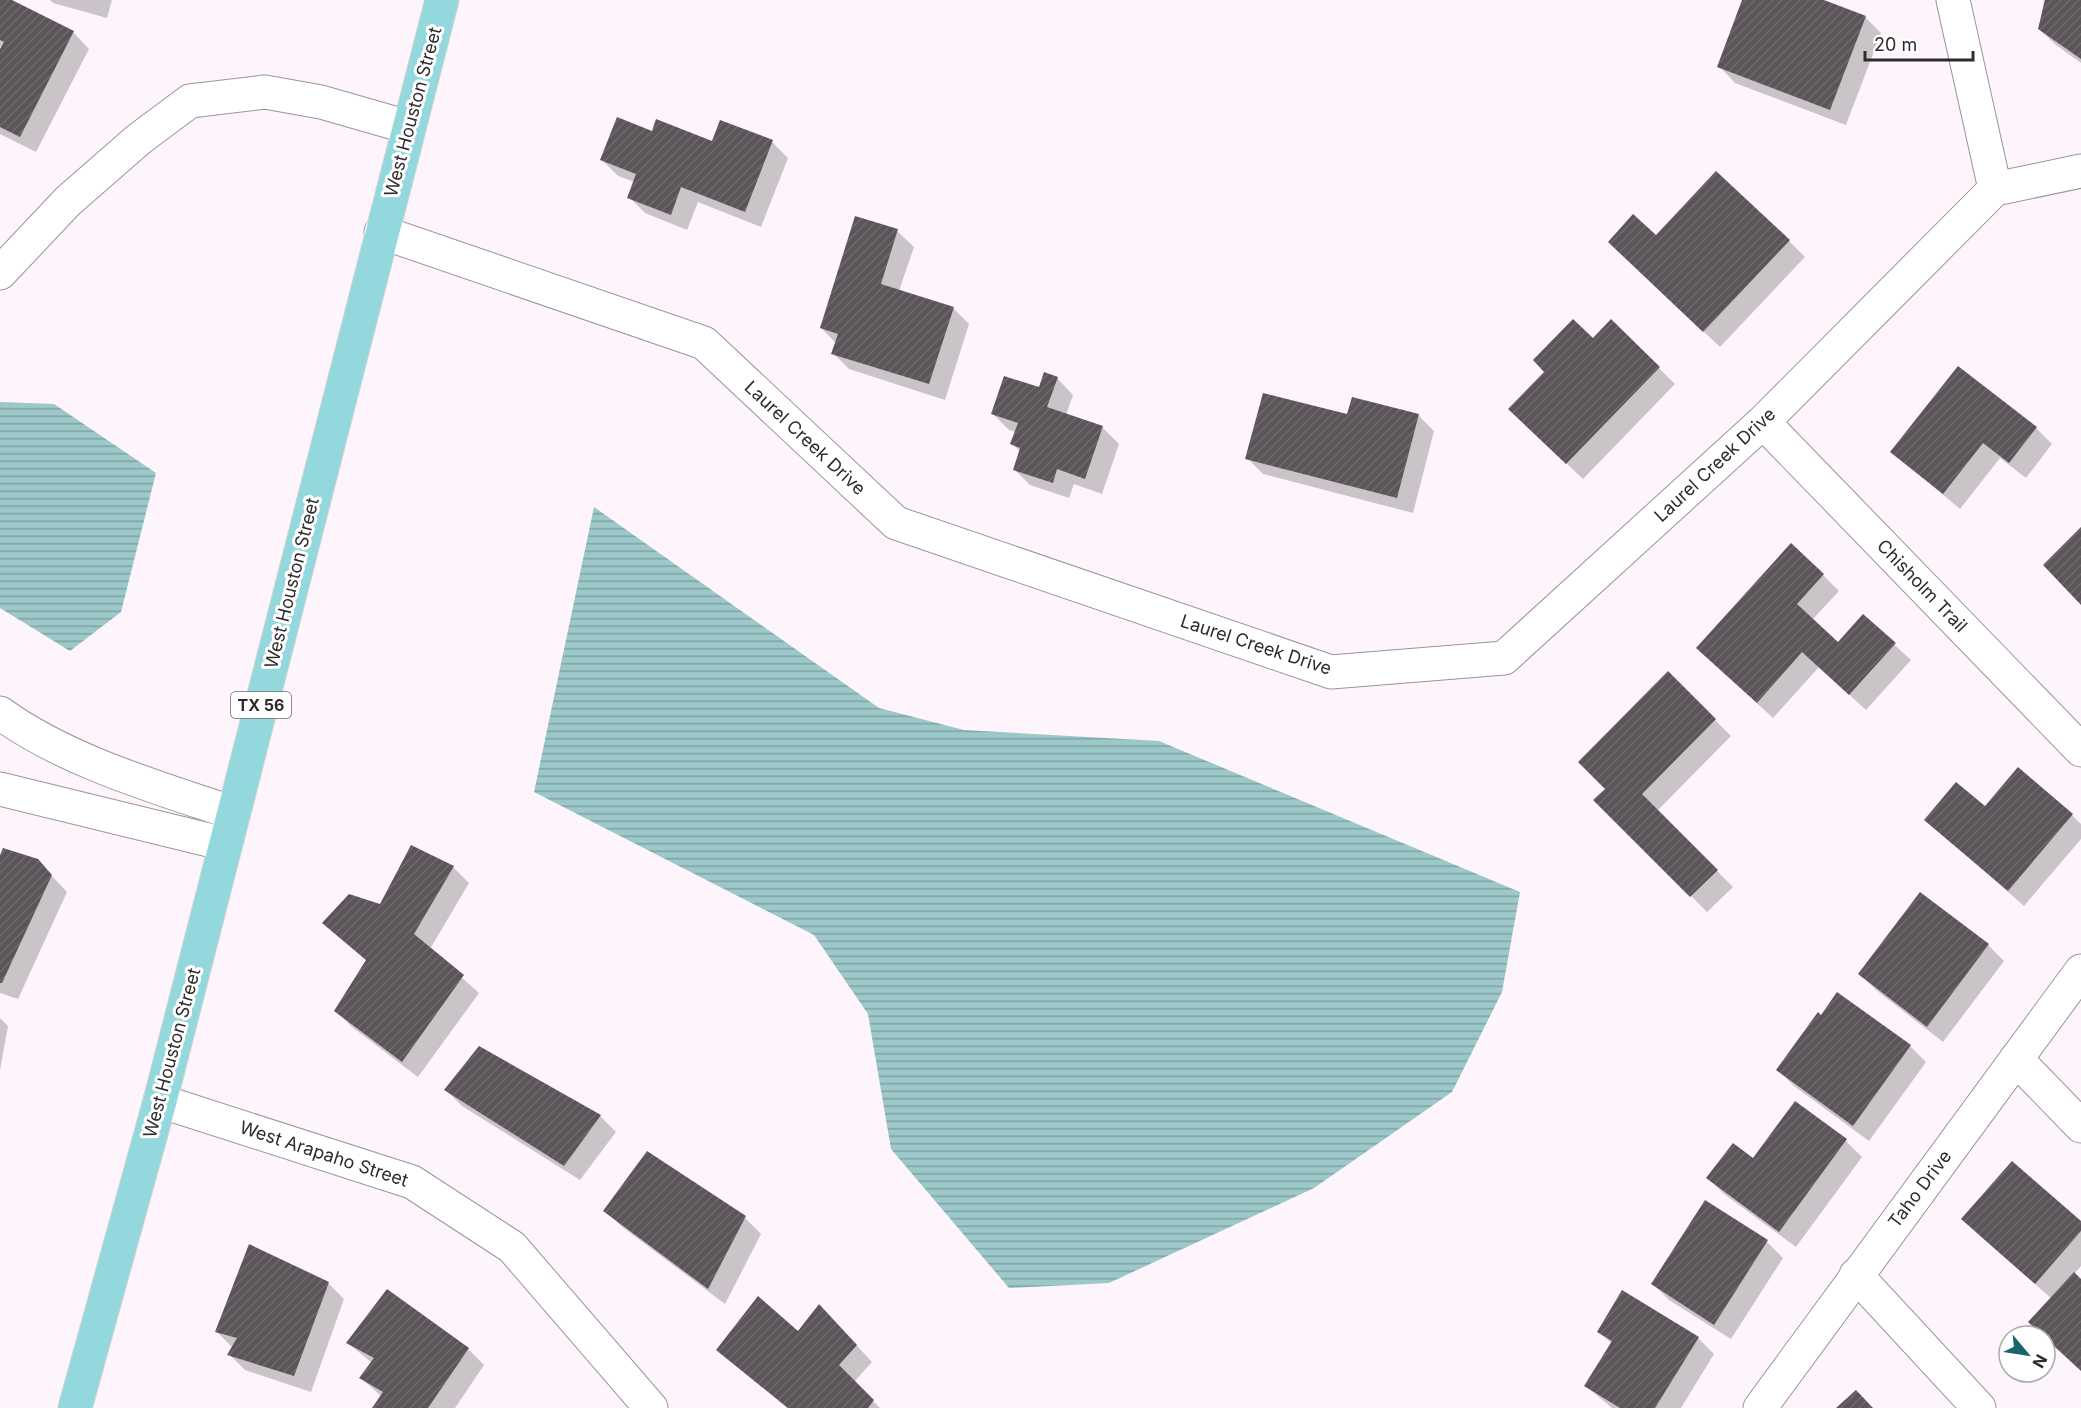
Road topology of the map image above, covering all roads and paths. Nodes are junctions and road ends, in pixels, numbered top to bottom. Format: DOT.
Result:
graph roads {
  1 [pos="442,0"];
  2 [pos="1953,0"];
  3 [pos="408,127"];
  4 [pos="2081,171"];
  5 [pos="1995,189"];
  6 [pos="381,232"];
  7 [pos="0,273"];
  8 [pos="1763,422"];
  9 [pos="0,713"];
  10 [pos="2081,750"];
  11 [pos="0,789"];
  12 [pos="233,813"];
  13 [pos="225,844"];
  14 [pos="2081,971"];
  15 [pos="2016,1059"];
  16 [pos="160,1101"];
  17 [pos="2081,1126"];
  18 [pos="1856,1275"];
  19 [pos="75,1408"];
  20 [pos="651,1408"];
  21 [pos="1760,1408"];
  22 [pos="1979,1408"];
  1 -- 3 [label="main road, West Houston Street / TX 56"];
  2 -- 5 [label="street"];
  3 -- 6 [label="main road, West Houston Street / TX 56"];
  3 -- 7 [label="street"];
  4 -- 5 [label="street"];
  5 -- 8 [label="street, Laurel Creek Drive"];
  6 -- 8 [label="street, Laurel Creek Drive"];
  6 -- 12 [label="main road, West Houston Street / TX 56"];
  8 -- 10 [label="street, Chisholm Trail"];
  9 -- 12 [label="street"];
  11 -- 13 [label="street"];
  12 -- 13 [label="main road, West Houston Street / TX 56"];
  13 -- 16 [label="main road, West Houston Street / TX 56"];
  14 -- 15 [label="street, Taho Drive"];
  15 -- 17 [label="street"];
  15 -- 18 [label="street, Taho Drive"];
  16 -- 19 [label="main road, West Houston Street / TX 56"];
  16 -- 20 [label="street, West Arapaho Street"];
  18 -- 21 [label="street, Taho Drive"];
  18 -- 22 [label="street"];
}
